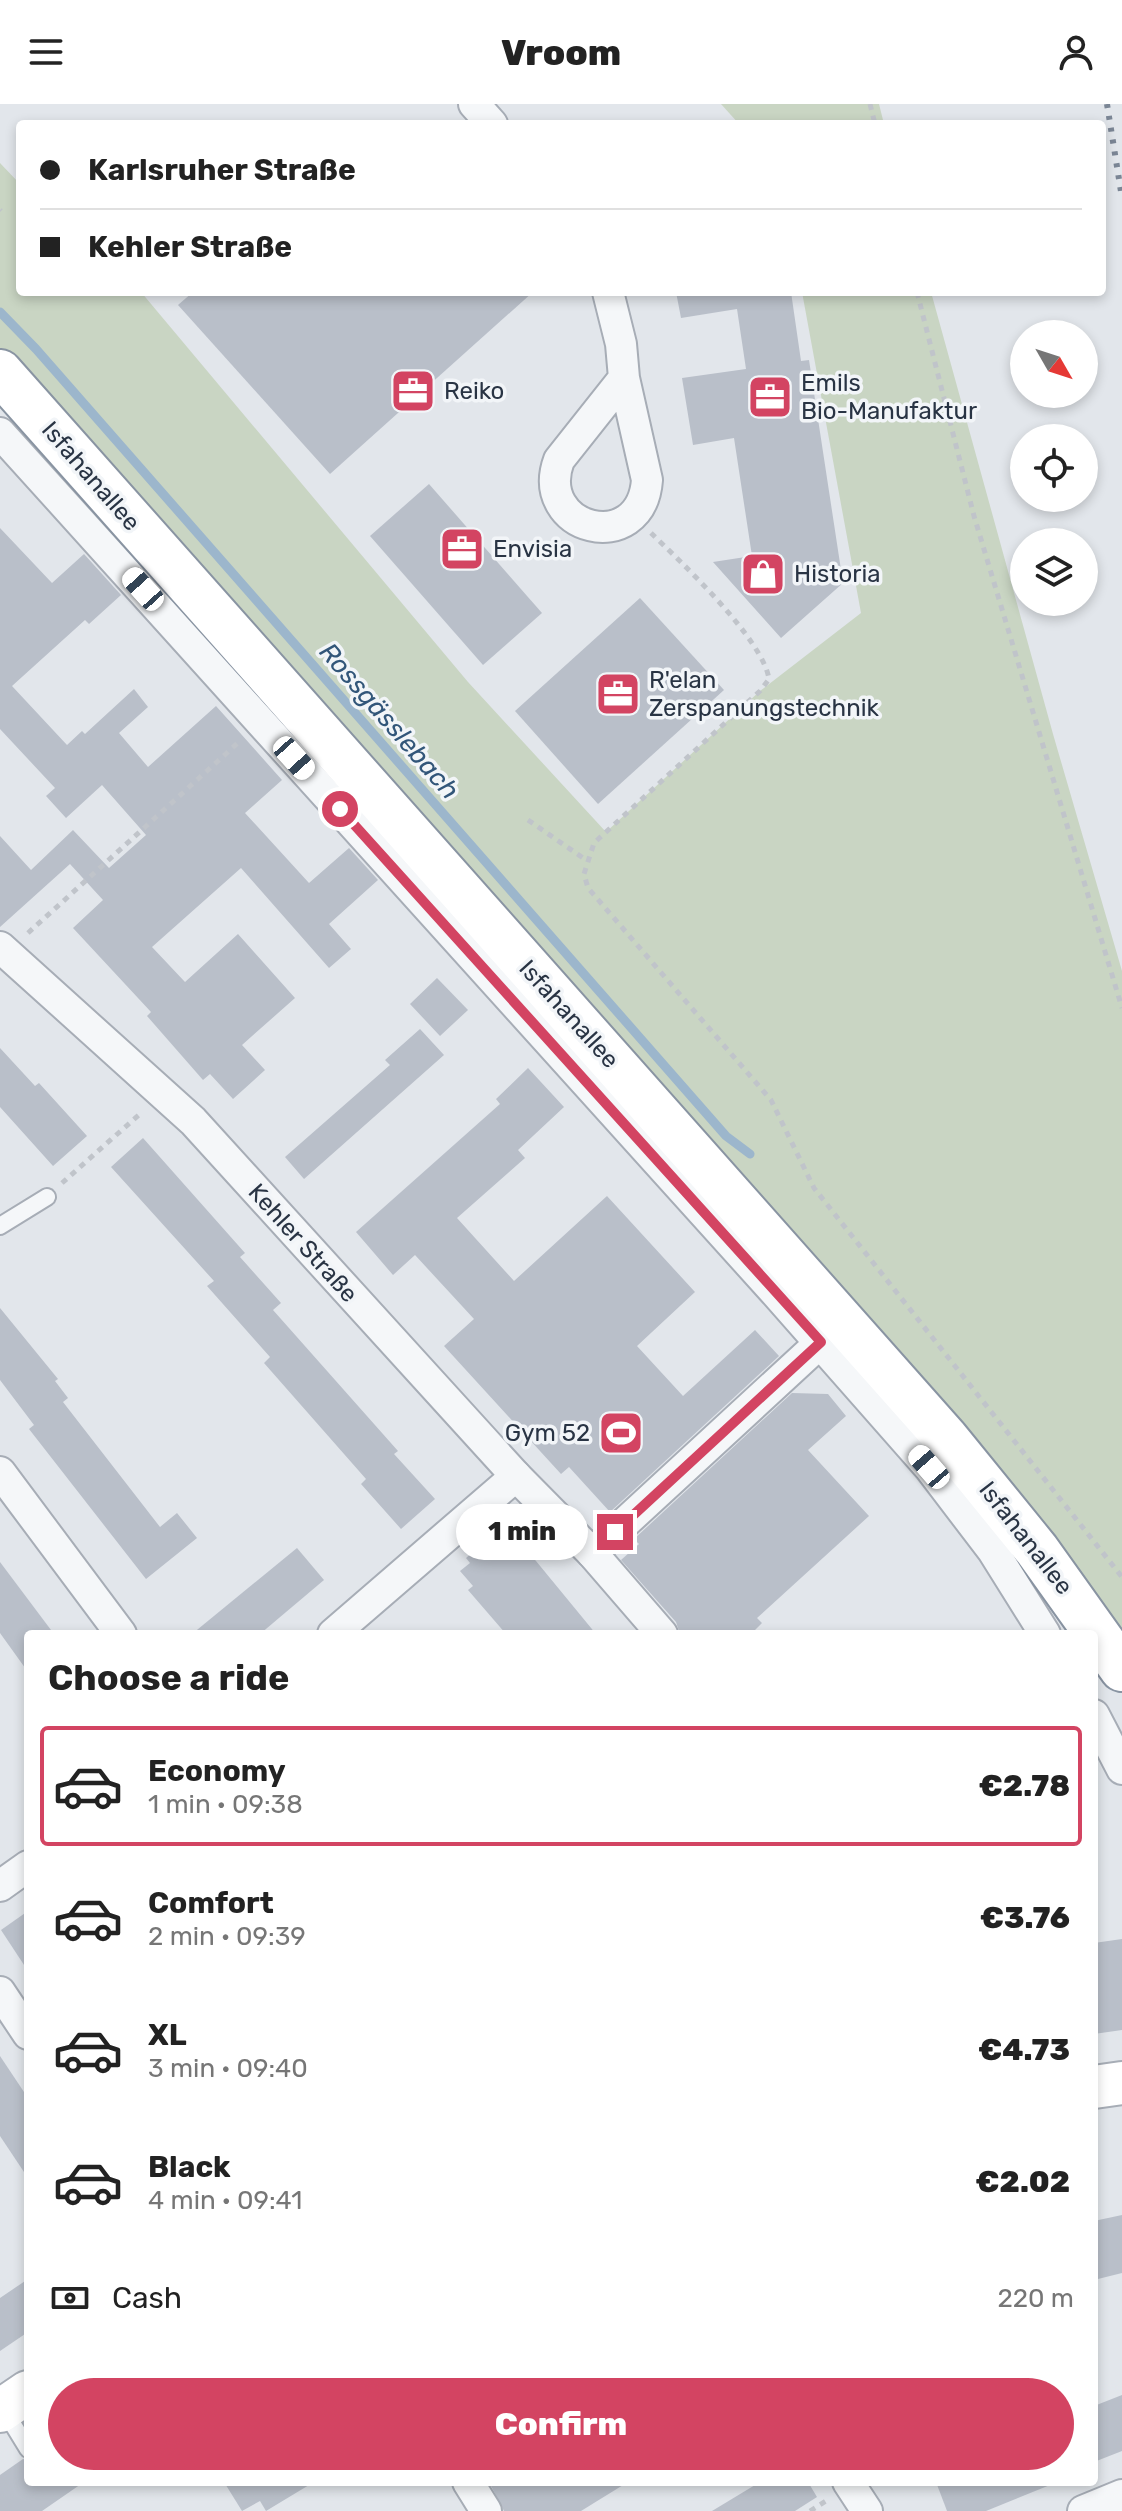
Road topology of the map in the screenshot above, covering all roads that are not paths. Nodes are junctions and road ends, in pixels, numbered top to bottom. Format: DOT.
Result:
graph roads {
  1 [pos="474,104"];
  2 [pos="488,120"];
  3 [pos="609,296"];
  4 [pos="0,372"];
  5 [pos="624,378"];
  6 [pos="0,433"];
  7 [pos="3,950"];
  8 [pos="47,1197"];
  9 [pos="0,1226"];
  10 [pos="821,1342"];
  11 [pos="0,1472"];
  12 [pos="516,1476"];
  13 [pos="592,1553"];
  14 [pos="118,1630"];
  15 [pos="338,1630"];
  16 [pos="659,1630"];
  17 [pos="1042,1630"];
  18 [pos="1094,1630"];
  19 [pos="1098,1635"];
  20 [pos="1122,1669"];
  21 [pos="1098,1723"];
  22 [pos="1122,1769"];
  23 [pos="24,1869"];
  24 [pos="0,1886"];
  25 [pos="0,1992"];
  26 [pos="24,2028"];
  27 [pos="1122,2083"];
  28 [pos="1098,2086"];
  29 [pos="10,2404"];
  30 [pos="24,2439"];
  31 [pos="470,2486"];
  32 [pos="851,2486"];
  33 [pos="1122,2495"];
  34 [pos="486,2511"];
  35 [pos="867,2511"];
  36 [pos="1083,2511"];
  1 -- 2 [label="street"];
  3 -- 5 [label="street"];
  4 -- 18 [label="highway, Isfahanallee"];
  5 -- 5 [label="street"];
  6 -- 10 [label="street"];
  7 -- 12 [label="street, Kehler Straße"];
  8 -- 9 [label="lane"];
  10 -- 13 [label="street"];
  10 -- 17 [label="street"];
  11 -- 14 [label="street"];
  12 -- 13 [label="street, Kehler Straße"];
  12 -- 15 [label="street"];
  13 -- 16 [label="street, Kehler Straße"];
  19 -- 20 [label="highway, Isfahanallee"];
  21 -- 22 [label="street"];
  23 -- 24 [label="street"];
  25 -- 26 [label="street"];
  27 -- 28 [label="street"];
  29 -- 30 [label="lane"];
  31 -- 34 [label="street"];
  32 -- 35 [label="street"];
  33 -- 36 [label="street"];
}
